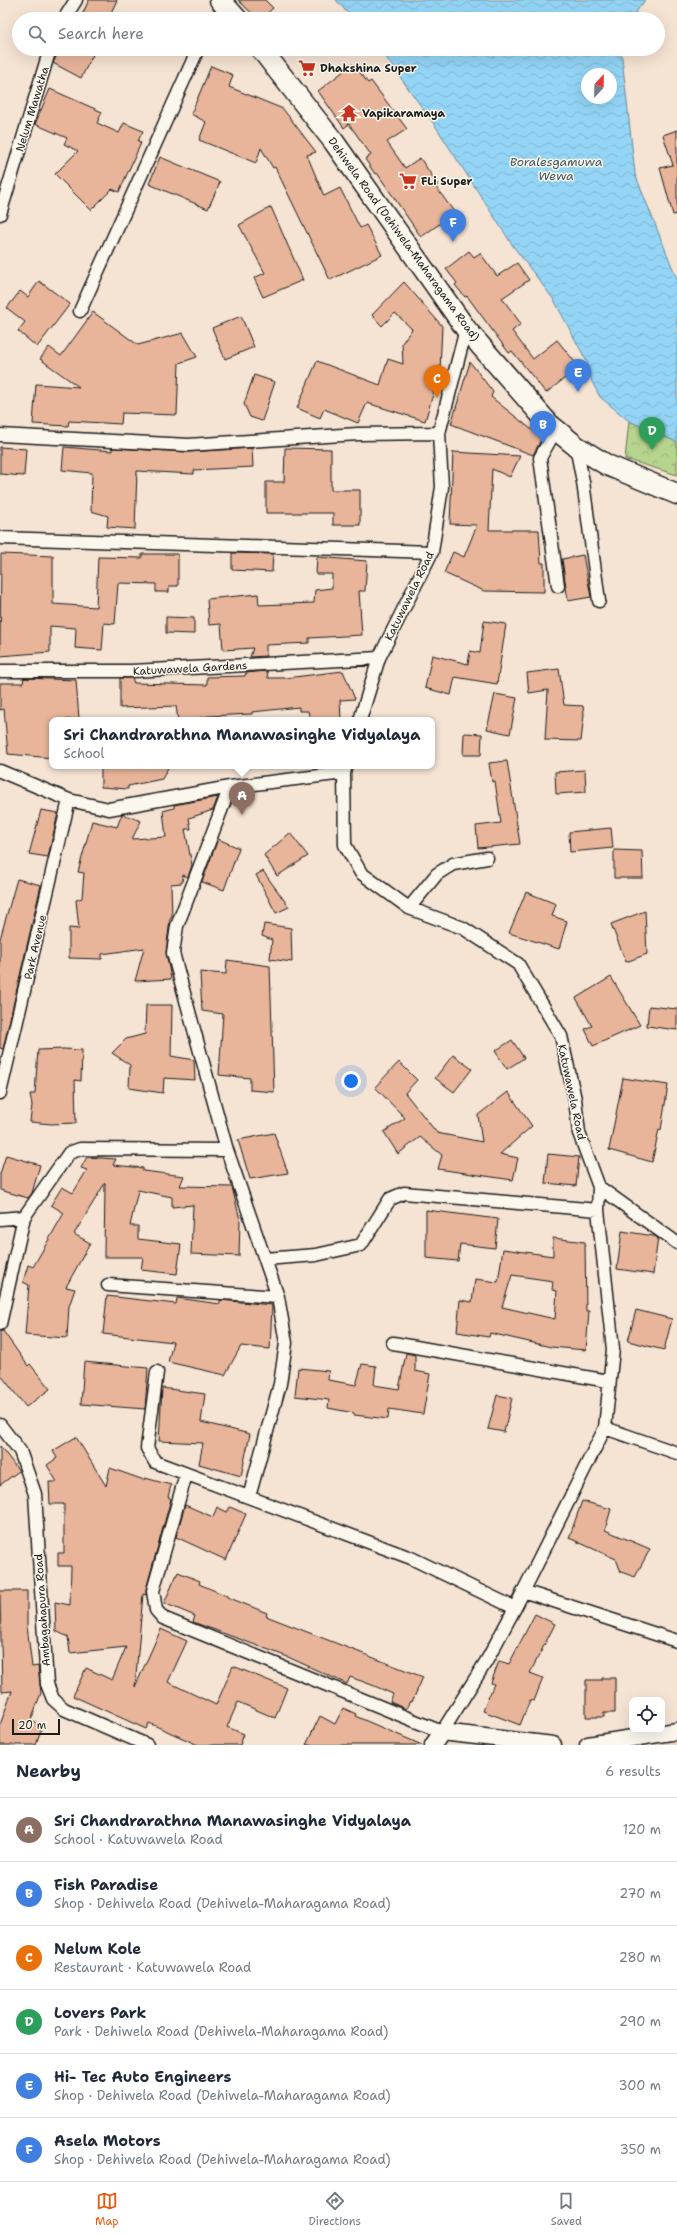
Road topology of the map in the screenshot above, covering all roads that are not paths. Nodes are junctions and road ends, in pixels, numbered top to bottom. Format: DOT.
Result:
graph roads {
  1 [pos="76,0"];
  2 [pos="68,12"];
  3 [pos="48,56"];
  4 [pos="195,56"];
  5 [pos="266,56"];
  6 [pos="0,214"];
  7 [pos="80,311"];
  8 [pos="466,329"];
  9 [pos="556,429"];
  10 [pos="439,433"];
  11 [pos="0,435"];
  12 [pos="576,446"];
  13 [pos="677,494"];
  14 [pos="0,538"];
  15 [pos="432,552"];
  16 [pos="558,586"];
  17 [pos="599,600"];
  18 [pos="379,658"];
  19 [pos="0,671"];
  20 [pos="361,717"];
  21 [pos="345,769"];
  22 [pos="0,771"];
  23 [pos="230,787"];
  24 [pos="69,800"];
  25 [pos="487,858"];
  26 [pos="409,908"];
  27 [pos="0,1093"];
  28 [pos="227,1150"];
  29 [pos="599,1187"];
  30 [pos="598,1210"];
  31 [pos="24,1217"];
  32 [pos="0,1219"];
  33 [pos="677,1243"];
  34 [pos="265,1259"];
  35 [pos="108,1285"];
  36 [pos="278,1297"];
  37 [pos="0,1324"];
  38 [pos="394,1344"];
  39 [pos="157,1372"];
  40 [pos="608,1381"];
  41 [pos="0,1425"];
  42 [pos="605,1428"];
  43 [pos="677,1453"];
  44 [pos="186,1474"];
  45 [pos="249,1497"];
  46 [pos="523,1591"];
  47 [pos="515,1608"];
  48 [pos="677,1641"];
  49 [pos="677,1731"];
  50 [pos="437,1739"];
  51 [pos="147,1745"];
  52 [pos="553,1745"];
  53 [pos="588,1745"];
  1 -- 2 [label="street"];
  3 -- 6 [label="street, Nelum Mawatha"];
  4 -- 7 [label="street"];
  5 -- 8 [label="main road, Dehiwela Road (Dehiwela-Maharagama Road)"];
  8 -- 9 [label="main road, Dehiwela Road (Dehiwela-Maharagama Road)"];
  8 -- 10 [label="street, Katuwawela Road"];
  9 -- 12 [label="main road, Dehiwela Road (Dehiwela-Maharagama Road)"];
  9 -- 16 [label="street"];
  10 -- 11 [label="street"];
  10 -- 15 [label="street, Katuwawela Road"];
  12 -- 13 [label="main road, Dehiwela Road (Dehiwela-Maharagama Road)"];
  12 -- 17 [label="street"];
  14 -- 15 [label="street"];
  15 -- 18 [label="street, Katuwawela Road"];
  18 -- 19 [label="street, Katuwawela Gardens"];
  18 -- 20 [label="street, Katuwawela Road"];
  21 -- 23 [label="street"];
  21 -- 26 [label="street, Katuwawela Road"];
  22 -- 24 [label="street"];
  23 -- 24 [label="street"];
  23 -- 28 [label="street"];
  24 -- 27 [label="street, Park Avenue"];
  25 -- 26 [label="street"];
  26 -- 29 [label="street, Katuwawela Road"];
  28 -- 31 [label="street"];
  28 -- 34 [label="street"];
  29 -- 30 [label="street"];
  29 -- 33 [label="street"];
  30 -- 34 [label="street"];
  30 -- 40 [label="street"];
  31 -- 32 [label="street"];
  31 -- 37 [label="street"];
  34 -- 36 [label="street"];
  35 -- 36 [label="street"];
  36 -- 45 [label="street"];
  38 -- 40 [label="street"];
  39 -- 44 [label="street"];
  40 -- 42 [label="street"];
  41 -- 51 [label="street, Ambagahapura Road"];
  42 -- 43 [label="street"];
  42 -- 46 [label="street"];
  44 -- 45 [label="street"];
  44 -- 50 [label="street"];
  45 -- 47 [label="street"];
  46 -- 47 [label="street"];
  46 -- 48 [label="street"];
  47 -- 50 [label="street"];
  49 -- 53 [label="street"];
  50 -- 52 [label="street"];
}
